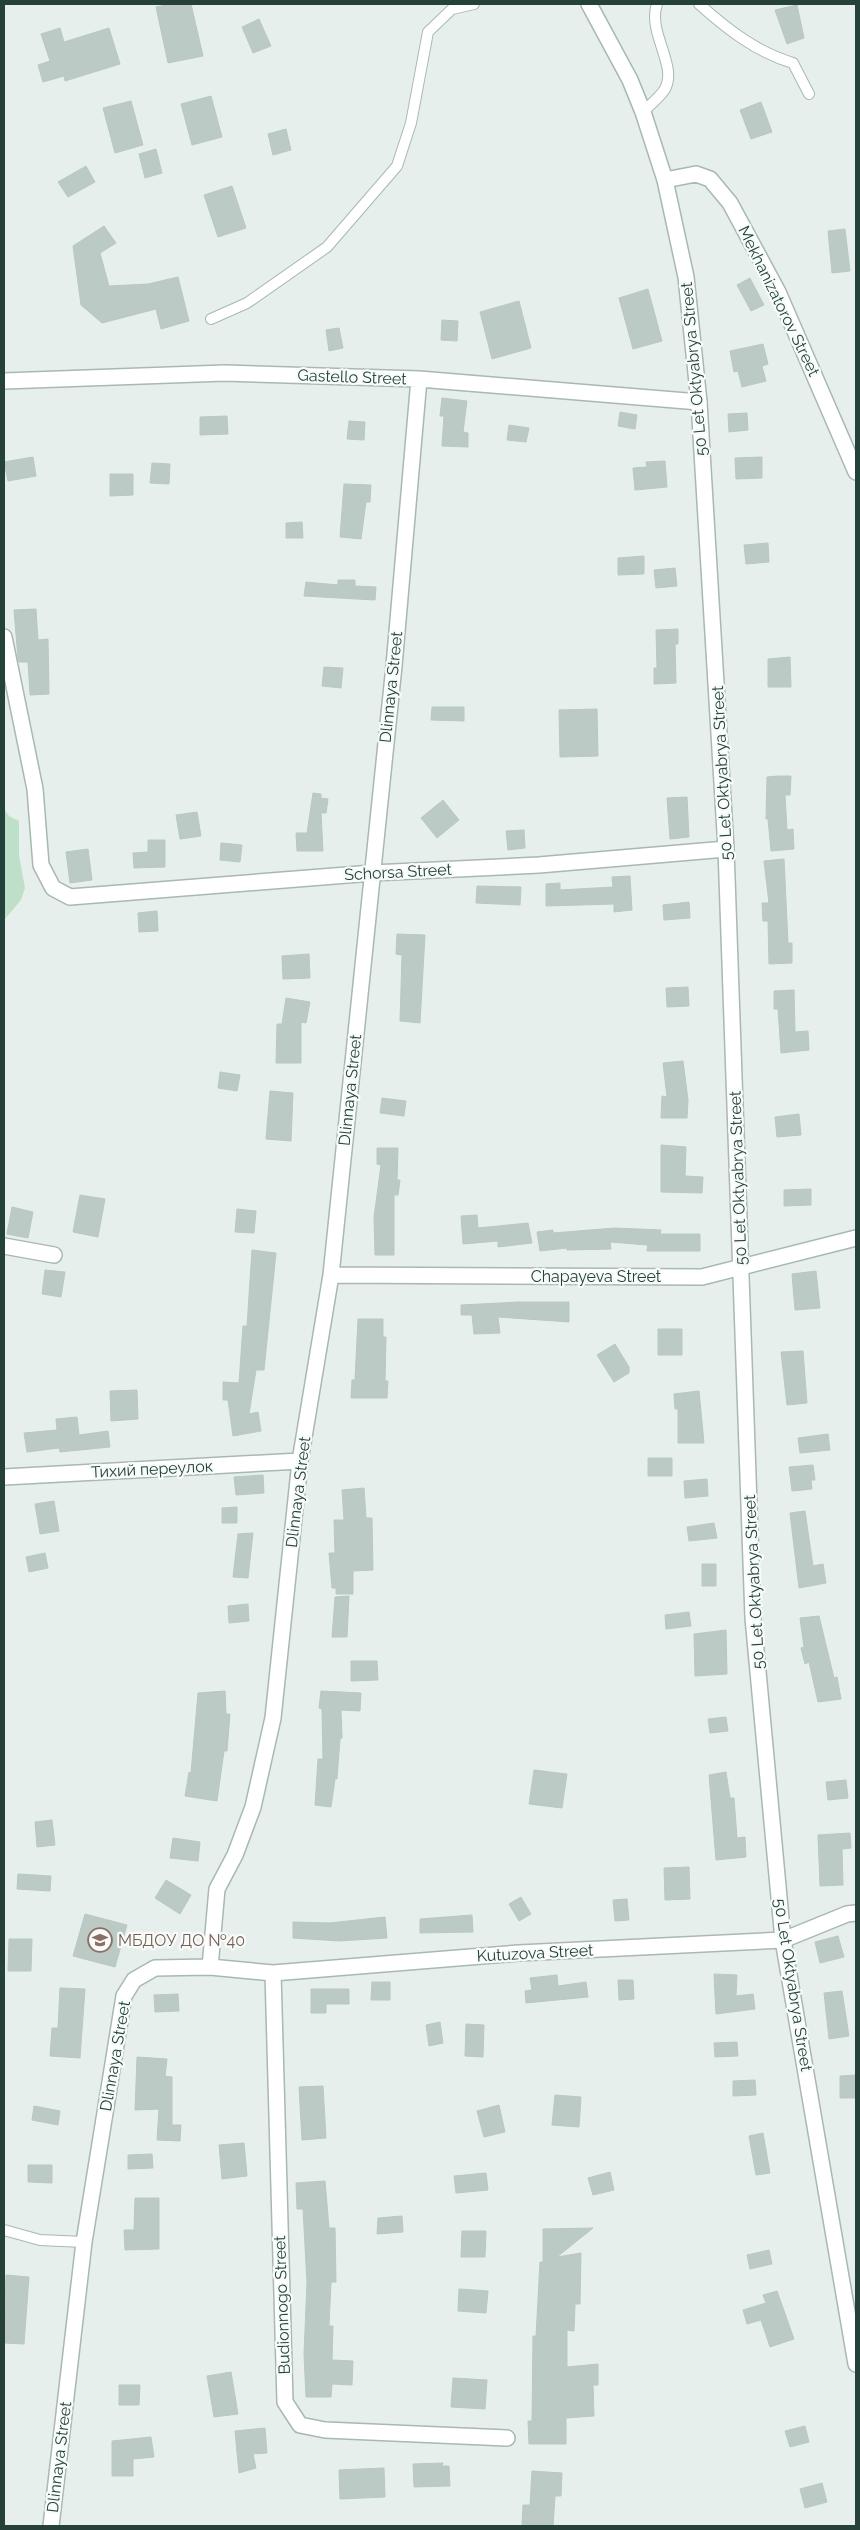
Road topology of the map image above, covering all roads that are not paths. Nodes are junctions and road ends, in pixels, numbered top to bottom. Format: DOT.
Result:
graph roads {
  1 [pos="474,4"];
  2 [pos="589,4"];
  3 [pos="656,4"];
  4 [pos="699,4"];
  5 [pos="809,94"];
  6 [pos="643,112"];
  7 [pos="665,180"];
  8 [pos="211,318"];
  9 [pos="419,379"];
  10 [pos="4,381"];
  11 [pos="699,402"];
  12 [pos="856,472"];
  13 [pos="4,637"];
  14 [pos="726,849"];
  15 [pos="372,873"];
  16 [pos="856,1238"];
  17 [pos="4,1246"];
  18 [pos="54,1255"];
  19 [pos="741,1266"];
  20 [pos="331,1275"];
  21 [pos="300,1461"];
  22 [pos="4,1477"];
  23 [pos="856,1913"];
  24 [pos="783,1940"];
  25 [pos="210,1967"];
  26 [pos="273,1973"];
  27 [pos="4,2230"];
  28 [pos="84,2242"];
  29 [pos="856,2364"];
  30 [pos="507,2438"];
  31 [pos="51,2526"];
  1 -- 8 [label="lane"];
  2 -- 6 [label="street, 50 Let Oktyabrya Street"];
  3 -- 6 [label="lane"];
  4 -- 5 [label="lane"];
  6 -- 7 [label="street, 50 Let Oktyabrya Street"];
  7 -- 11 [label="street, 50 Let Oktyabrya Street"];
  7 -- 12 [label="street, Mekhanizatorov Street"];
  9 -- 10 [label="street, Gastello Street"];
  9 -- 11 [label="street, Gastello Street"];
  9 -- 15 [label="street, Dlinnaya Street"];
  11 -- 14 [label="street, 50 Let Oktyabrya Street"];
  13 -- 15 [label="street, Schorsa Street"];
  14 -- 15 [label="street, Schorsa Street"];
  14 -- 19 [label="street, 50 Let Oktyabrya Street"];
  15 -- 20 [label="street, Dlinnaya Street"];
  16 -- 19 [label="street, Chapayeva Street"];
  17 -- 18 [label="street"];
  19 -- 20 [label="street, Chapayeva Street"];
  19 -- 24 [label="street, 50 Let Oktyabrya Street"];
  20 -- 21 [label="street, Dlinnaya Street"];
  21 -- 22 [label="street, Тихий переулок"];
  21 -- 25 [label="street, Dlinnaya Street"];
  23 -- 24 [label="street, Kutuzova Street"];
  24 -- 26 [label="street, Kutuzova Street"];
  24 -- 29 [label="street, 50 Let Oktyabrya Street"];
  25 -- 26 [label="street, Kutuzova Street"];
  25 -- 28 [label="street, Dlinnaya Street"];
  26 -- 30 [label="street, Budionnogo Street"];
  27 -- 28 [label="lane"];
  28 -- 31 [label="street, Dlinnaya Street"];
}
